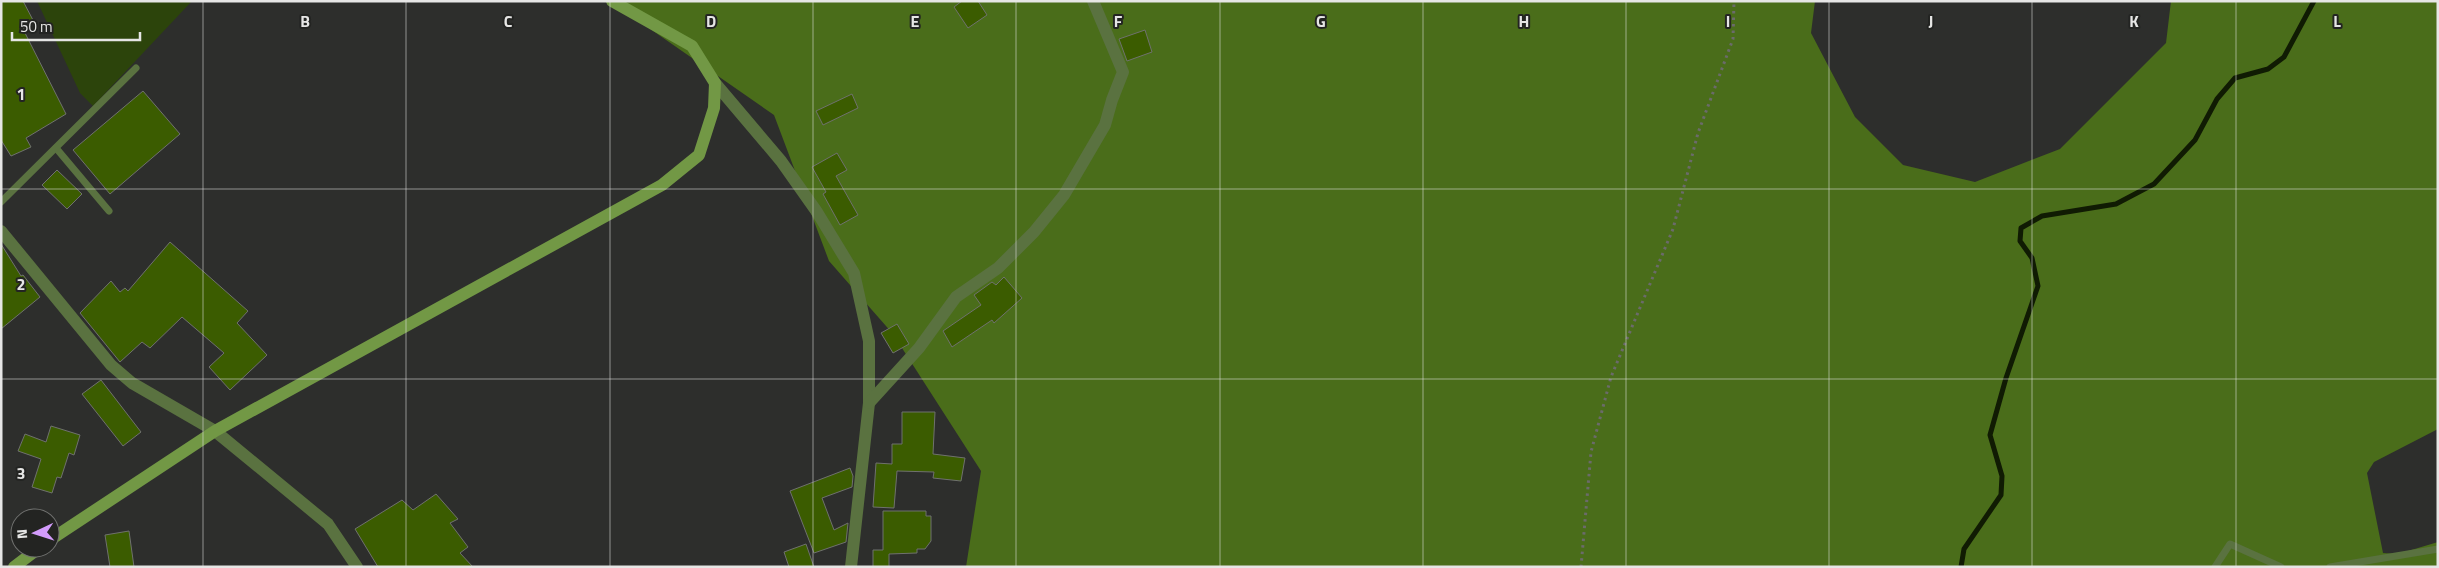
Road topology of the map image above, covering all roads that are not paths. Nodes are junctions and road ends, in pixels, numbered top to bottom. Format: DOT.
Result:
graph roads {
  1 [pos="612,1"];
  2 [pos="1093,1"];
  3 [pos="136,68"];
  4 [pos="715,83"];
  5 [pos="56,148"];
  6 [pos="1,202"];
  7 [pos="109,211"];
  8 [pos="1,231"];
  9 [pos="870,403"];
  10 [pos="215,431"];
  11 [pos="60,533"];
  12 [pos="2438,549"];
  13 [pos="25,558"];
  14 [pos="14,567"];
  15 [pos="357,567"];
  16 [pos="851,567"];
  17 [pos="2215,567"];
  18 [pos="2281,567"];
  19 [pos="2330,567"];
  1 -- 4 [label="street"];
  2 -- 9 [label="street"];
  3 -- 5 [label="lane"];
  4 -- 9 [label="street"];
  4 -- 10 [label="street"];
  5 -- 6 [label="lane"];
  5 -- 7 [label="lane"];
  8 -- 10 [label="street"];
  9 -- 16 [label="street"];
  10 -- 11 [label="street"];
  10 -- 15 [label="street"];
  12 -- 19 [label="lane"];
  13 -- 14 [label="street"];
  17 -- 18 [label="lane"];
}
